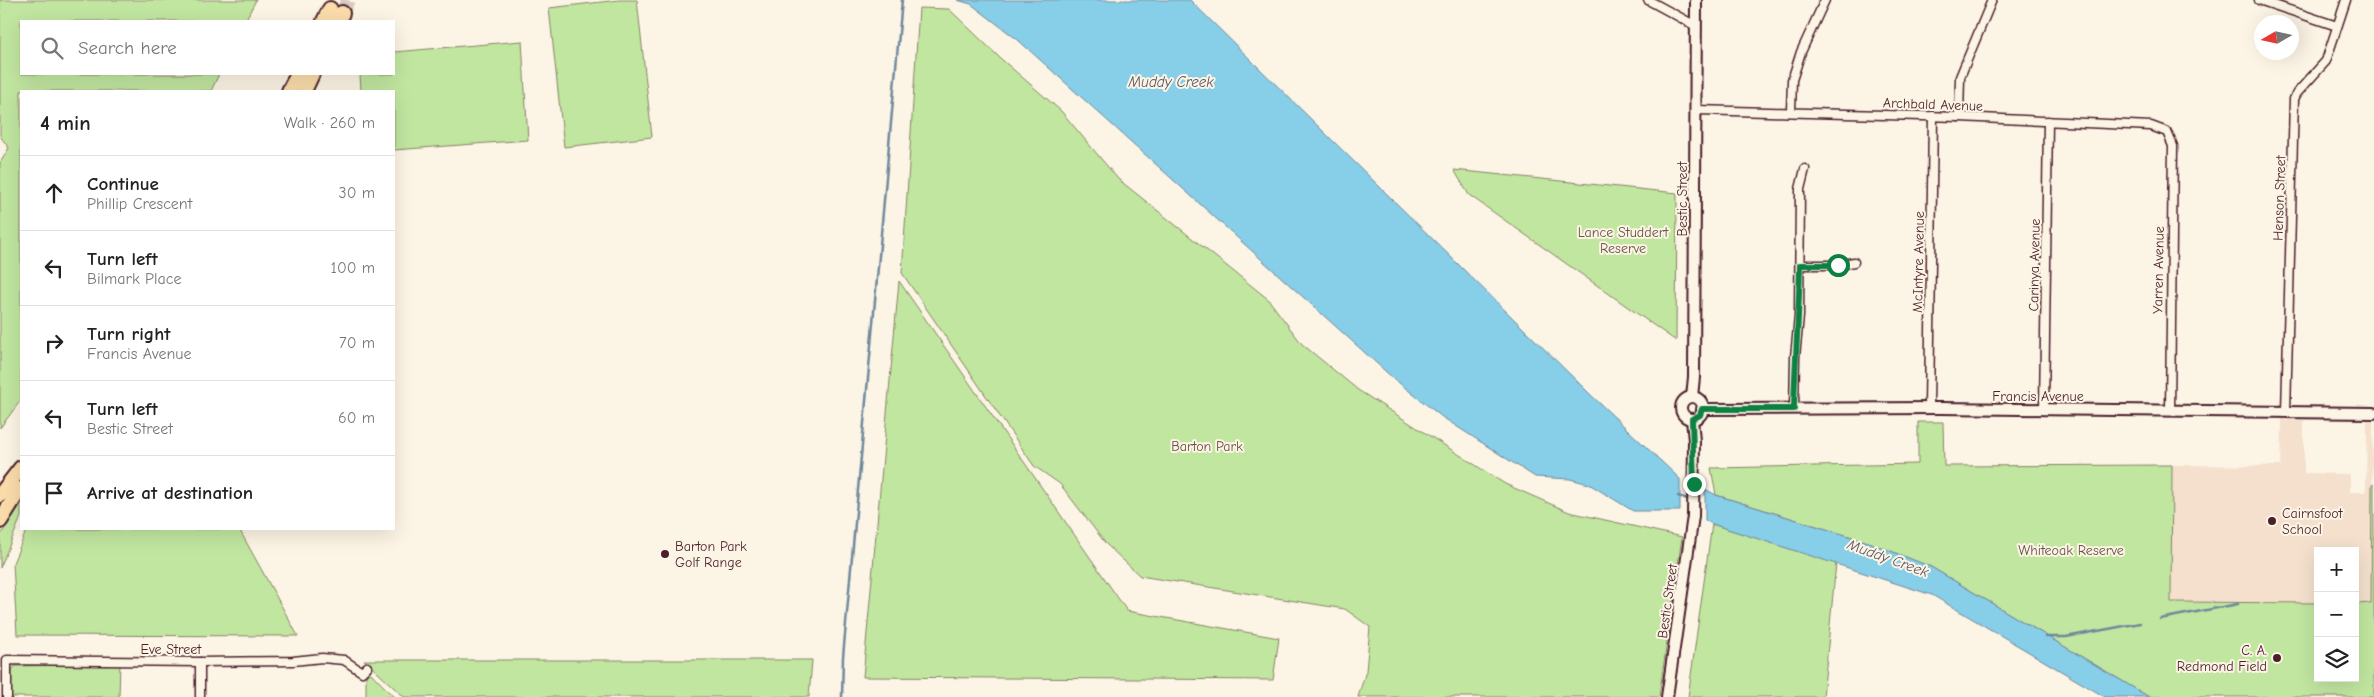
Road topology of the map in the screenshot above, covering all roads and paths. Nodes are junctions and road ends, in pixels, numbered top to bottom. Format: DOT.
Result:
graph roads {
  1 [pos="1648,0"];
  2 [pos="1696,0"];
  3 [pos="1825,0"];
  4 [pos="1992,0"];
  5 [pos="2258,0"];
  6 [pos="2346,0"];
  7 [pos="1696,26"];
  8 [pos="2337,26"];
  9 [pos="297,75"];
  10 [pos="312,75"];
  11 [pos="290,90"];
  12 [pos="304,90"];
  13 [pos="1696,110"];
  14 [pos="1791,111"];
  15 [pos="1933,116"];
  16 [pos="1958,116"];
  17 [pos="2048,121"];
  18 [pos="2167,132"];
  19 [pos="1805,169"];
  20 [pos="1854,262"];
  21 [pos="1800,265"];
  22 [pos="1692,397"];
  23 [pos="1929,408"];
  24 [pos="1702,409"];
  25 [pos="1794,409"];
  26 [pos="2044,410"];
  27 [pos="2170,410"];
  28 [pos="2286,412"];
  29 [pos="2374,413"];
  30 [pos="1692,419"];
  31 [pos="18,485"];
  32 [pos="0,494"];
  33 [pos="0,512"];
  34 [pos="0,521"];
  35 [pos="200,662"];
  36 [pos="366,666"];
  37 [pos="6,697"];
  38 [pos="200,697"];
  39 [pos="1668,697"];
  1 -- 7 [label="street"];
  2 -- 7 [label="main road, Bestic Street"];
  3 -- 14 [label="street"];
  4 -- 16 [label="street"];
  5 -- 8 [label="street"];
  6 -- 8 [label="street, Henson Street"];
  7 -- 13 [label="main road, Bestic Street"];
  8 -- 28 [label="street, Henson Street"];
  9 -- 11 [label="highway"];
  10 -- 12 [label="highway"];
  13 -- 14 [label="street, Archbald Avenue"];
  13 -- 22 [label="main road, Bestic Street"];
  14 -- 15 [label="street, Archbald Avenue"];
  15 -- 16 [label="street, Archbald Avenue"];
  15 -- 23 [label="street, McIntyre Avenue"];
  16 -- 17 [label="street, Archbald Avenue"];
  17 -- 18 [label="street, Archbald Avenue"];
  17 -- 26 [label="street, Carinya Avenue"];
  18 -- 27 [label="street, Yarren Avenue"];
  19 -- 21 [label="street"];
  20 -- 21 [label="street"];
  21 -- 25 [label="street"];
  22 -- 24 [label="main road"];
  22 -- 30 [label="main road"];
  23 -- 25 [label="main road, Francis Avenue"];
  23 -- 26 [label="main road, Francis Avenue"];
  24 -- 25 [label="main road, Francis Avenue"];
  24 -- 30 [label="main road"];
  26 -- 27 [label="main road, Francis Avenue"];
  27 -- 28 [label="main road, Francis Avenue"];
  28 -- 29 [label="main road, Francis Avenue"];
  30 -- 39 [label="main road, Bestic Street"];
  31 -- 32 [label="highway"];
  31 -- 33 [label="highway"];
  31 -- 34 [label="highway"];
  35 -- 36 [label="street, Eve Street"];
  35 -- 37 [label="street, Eve Street"];
  35 -- 38 [label="street"];
}
